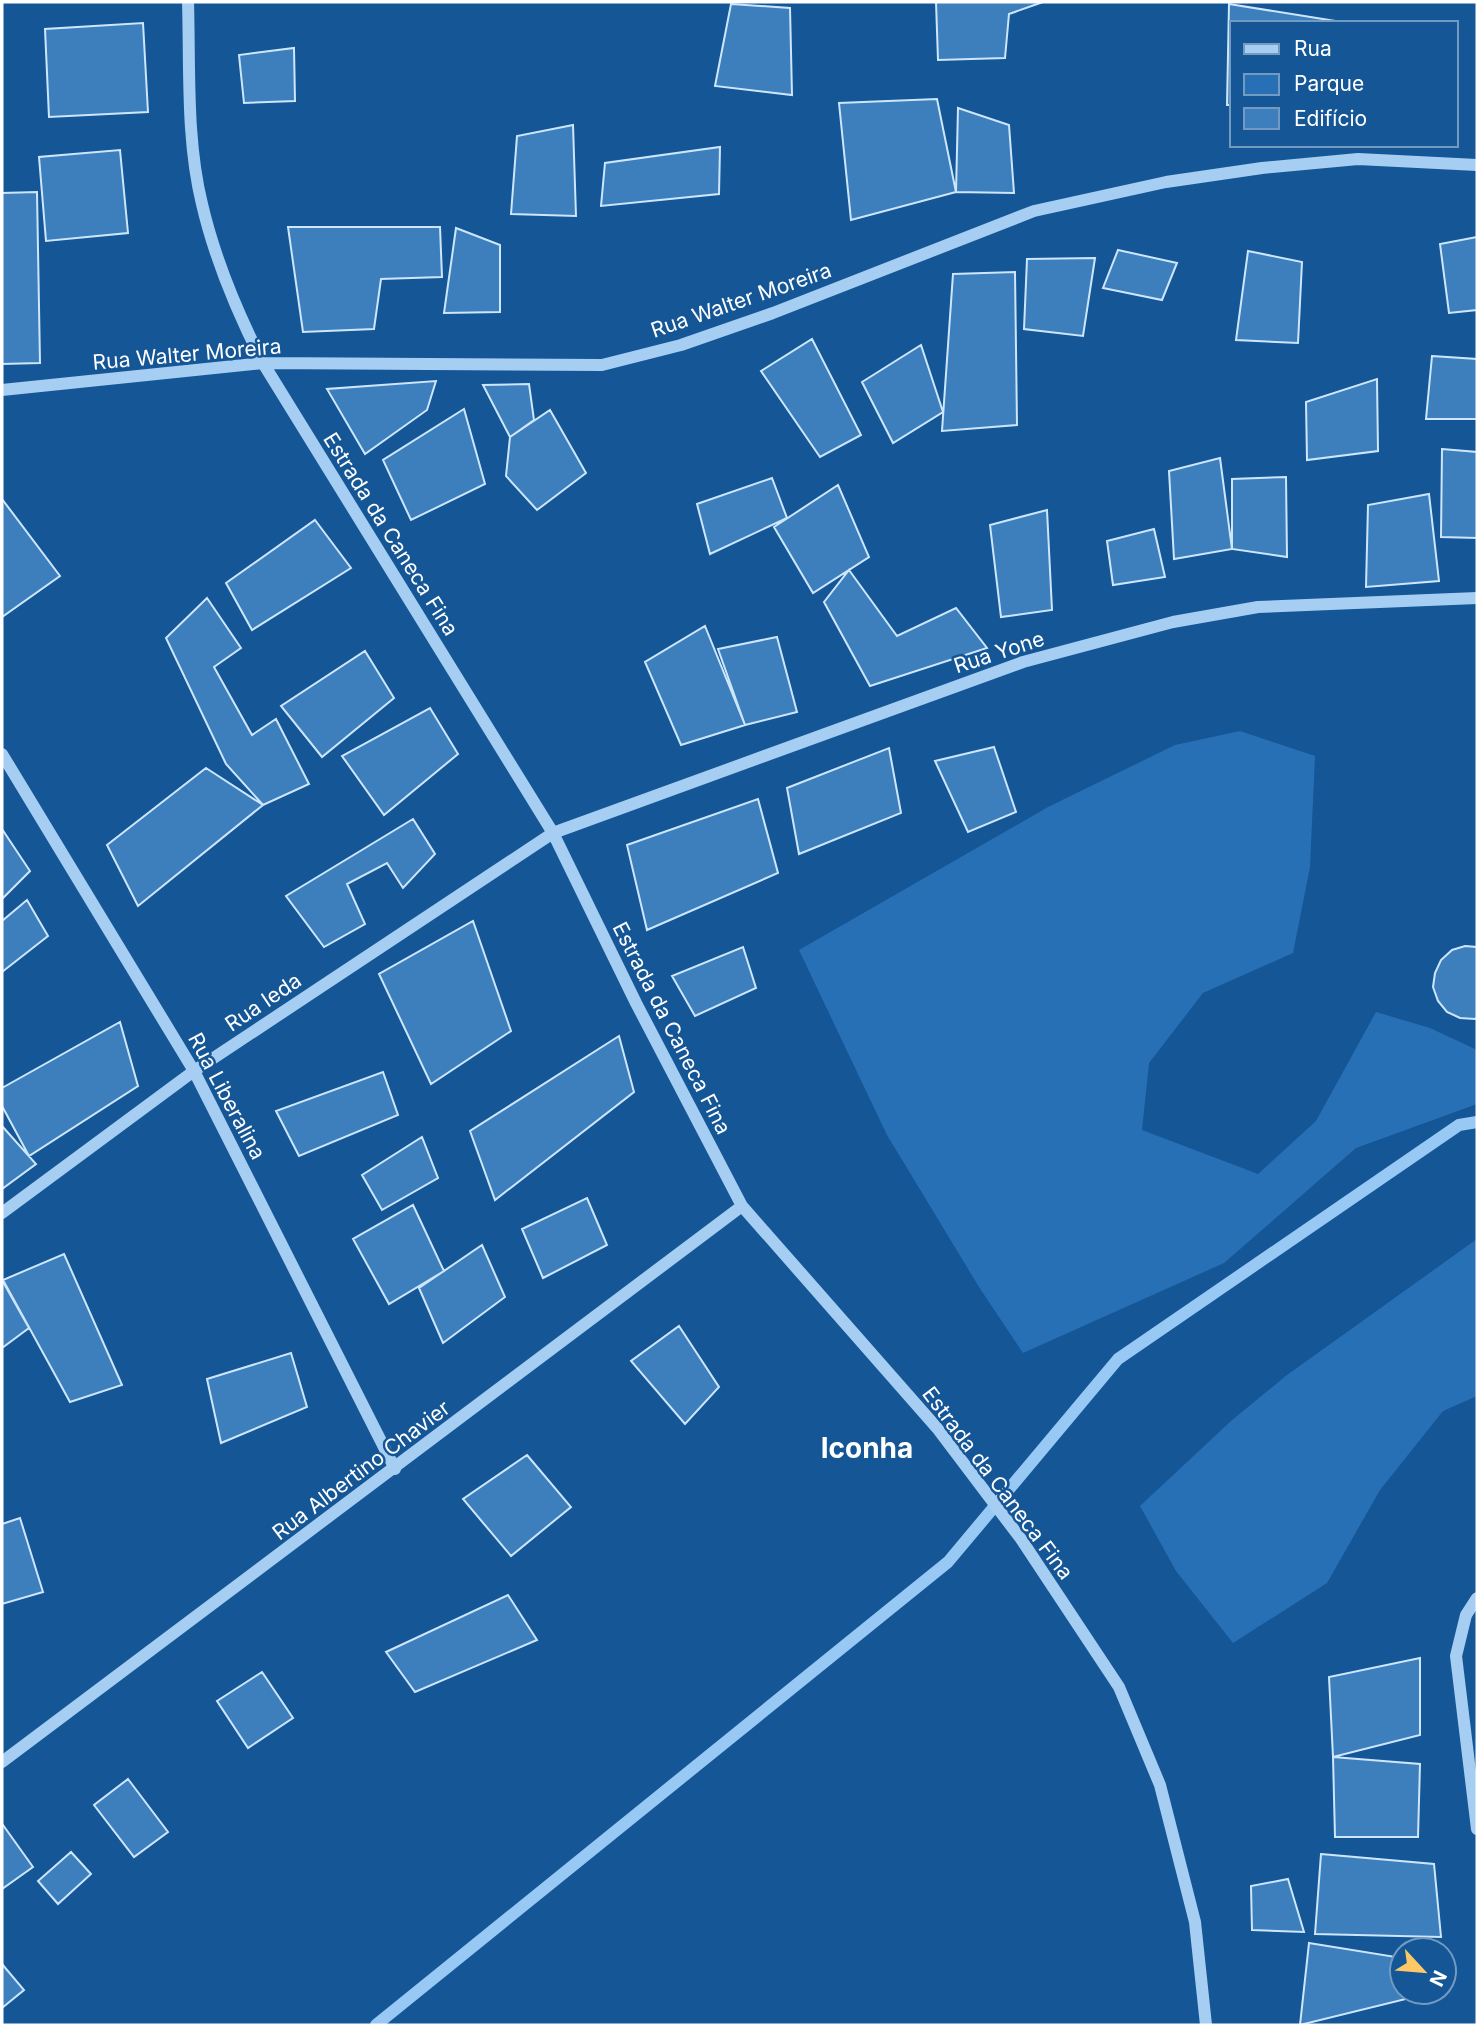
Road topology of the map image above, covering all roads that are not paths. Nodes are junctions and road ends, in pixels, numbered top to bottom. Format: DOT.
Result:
graph roads {
  1 [pos="188,2"];
  2 [pos="1477,165"];
  3 [pos="263,363"];
  4 [pos="2,390"];
  5 [pos="1477,597"];
  6 [pos="2,754"];
  7 [pos="553,833"];
  8 [pos="194,1071"];
  9 [pos="742,1206"];
  10 [pos="2,1213"];
  11 [pos="394,1469"];
  12 [pos="1477,1598"];
  13 [pos="2,1762"];
  14 [pos="1477,1829"];
  15 [pos="1206,2025"];
  1 -- 3 [label="street, Estrada da Caneca Fina"];
  2 -- 3 [label="street, Rua Walter Moreira"];
  3 -- 4 [label="street, Rua Walter Moreira"];
  3 -- 7 [label="street, Estrada da Caneca Fina"];
  5 -- 7 [label="street, Rua Yone"];
  6 -- 8 [label="street, Rua Liberalina"];
  7 -- 8 [label="street, Rua Ieda"];
  7 -- 9 [label="street, Estrada da Caneca Fina"];
  8 -- 10 [label="street, Rua Ieda"];
  8 -- 11 [label="street, Rua Liberalina"];
  9 -- 11 [label="street, Rua Albertino Chavier"];
  9 -- 15 [label="street, Estrada da Caneca Fina"];
  11 -- 13 [label="street, Rua Albertino Chavier"];
  12 -- 14 [label="street"];
}
